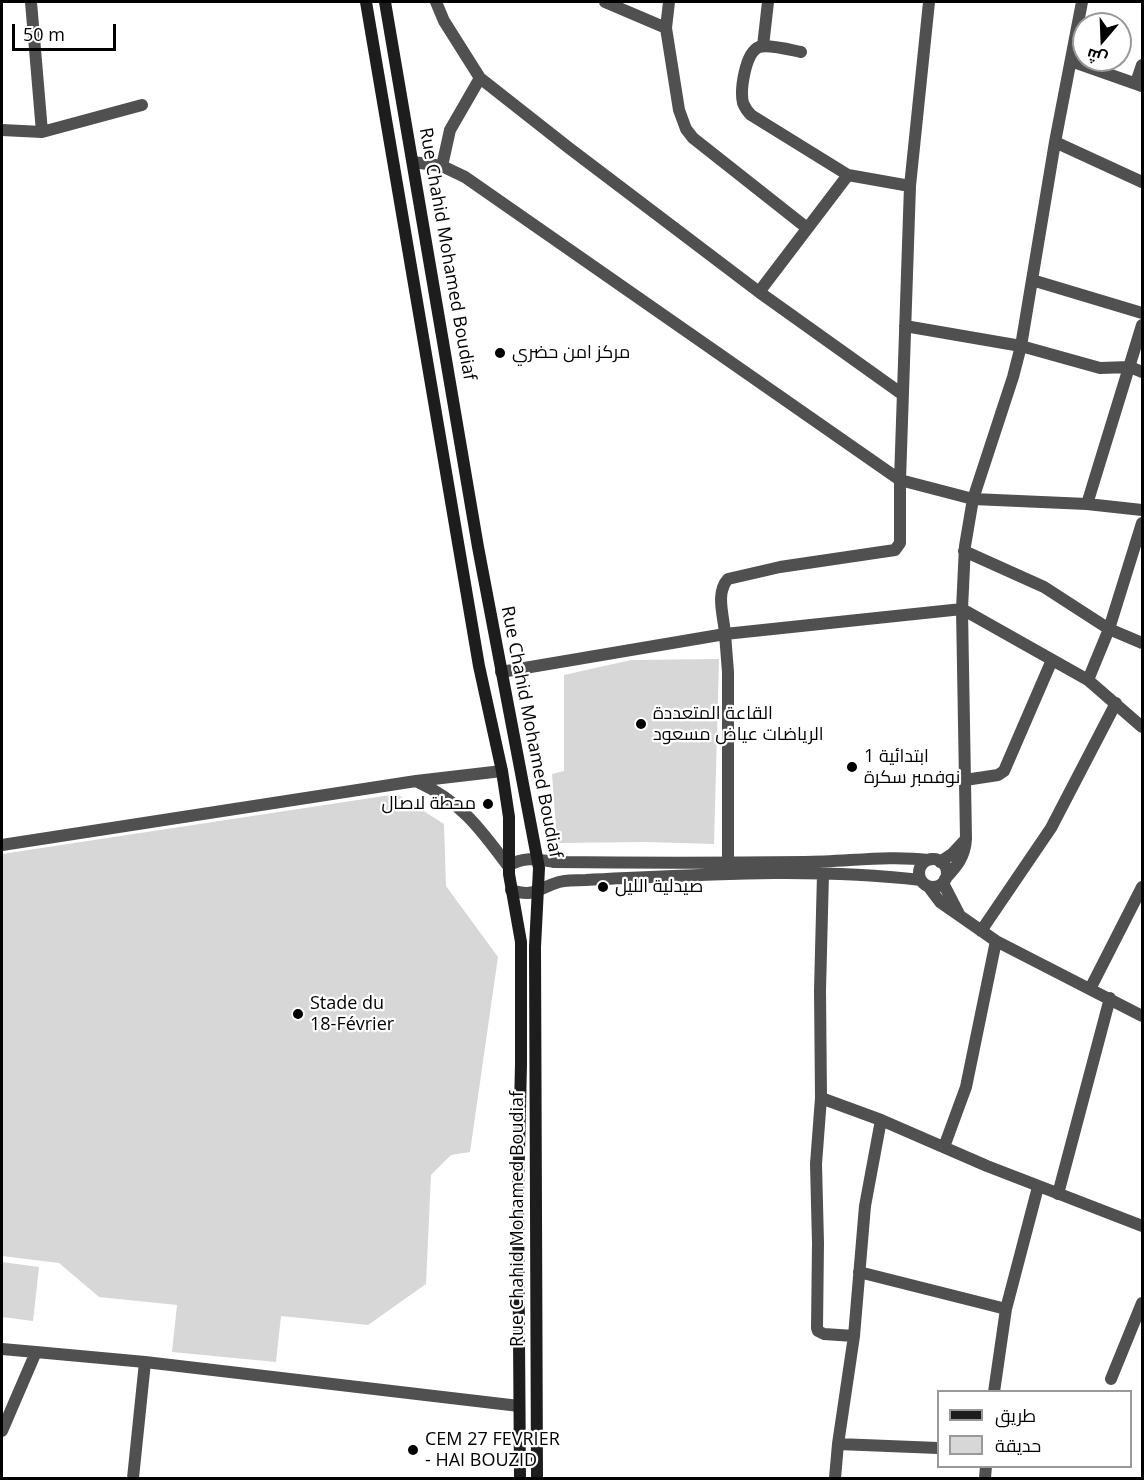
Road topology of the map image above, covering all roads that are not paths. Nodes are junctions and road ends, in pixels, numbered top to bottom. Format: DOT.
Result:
graph roads {
  1 [pos="32,2"];
  2 [pos="366,2"];
  3 [pos="385,2"];
  4 [pos="436,2"];
  5 [pos="605,2"];
  6 [pos="669,2"];
  7 [pos="768,2"];
  8 [pos="929,2"];
  9 [pos="1082,2"];
  10 [pos="666,28"];
  11 [pos="763,46"];
  12 [pos="801,52"];
  13 [pos="1071,61"];
  14 [pos="1143,65"];
  15 [pos="480,78"];
  16 [pos="1139,85"];
  17 [pos="142,105"];
  18 [pos="2,130"];
  19 [pos="42,132"];
  20 [pos="1054,142"];
  21 [pos="413,162"];
  22 [pos="442,166"];
  23 [pos="848,175"];
  24 [pos="1143,182"];
  25 [pos="910,186"];
  26 [pos="807,228"];
  27 [pos="1032,280"];
  28 [pos="759,292"];
  29 [pos="1143,313"];
  30 [pos="1143,325"];
  31 [pos="905,326"];
  32 [pos="1021,346"];
  33 [pos="1130,367"];
  34 [pos="1143,372"];
  35 [pos="902,394"];
  36 [pos="900,480"];
  37 [pos="972,499"];
  38 [pos="1087,504"];
  39 [pos="1143,510"];
  40 [pos="1143,523"];
  41 [pos="964,551"];
  42 [pos="962,609"];
  43 [pos="1109,629"];
  44 [pos="725,634"];
  45 [pos="1143,643"];
  46 [pos="1052,660"];
  47 [pos="501,672"];
  48 [pos="1088,680"];
  49 [pos="1116,703"];
  50 [pos="1142,725"];
  51 [pos="502,771"];
  52 [pos="965,780"];
  53 [pos="416,781"];
  54 [pos="966,839"];
  55 [pos="2,845"];
  56 [pos="537,859"];
  57 [pos="934,861"];
  58 [pos="728,863"];
  59 [pos="508,866"];
  60 [pos="823,874"];
  61 [pos="944,881"];
  62 [pos="924,883"];
  63 [pos="1143,887"];
  64 [pos="511,890"];
  65 [pos="539,891"];
  66 [pos="959,914"];
  67 [pos="981,932"];
  68 [pos="996,941"];
  69 [pos="1090,989"];
  70 [pos="1110,998"];
  71 [pos="1143,1016"];
  72 [pos="821,1098"];
  73 [pos="880,1120"];
  74 [pos="944,1147"];
  75 [pos="1038,1187"];
  76 [pos="1058,1194"];
  77 [pos="1143,1226"];
  78 [pos="859,1272"];
  79 [pos="1143,1303"];
  80 [pos="1006,1309"];
  81 [pos="854,1336"];
  82 [pos="2,1349"];
  83 [pos="36,1352"];
  84 [pos="145,1362"];
  85 [pos="1111,1379"];
  86 [pos="994,1390"];
  87 [pos="519,1406"];
  88 [pos="2,1431"];
  89 [pos="838,1444"];
  90 [pos="937,1448"];
  91 [pos="133,1479"];
  92 [pos="520,1479"];
  93 [pos="537,1479"];
  94 [pos="835,1479"];
  1 -- 19 [label="street"];
  2 -- 51 [label="main road, Rue Chahid Mohamed Boudiaf"];
  3 -- 21 [label="main road, Rue Chahid Mohamed Boudiaf"];
  4 -- 15 [label="street"];
  5 -- 10 [label="street"];
  6 -- 10 [label="street"];
  7 -- 11 [label="street"];
  8 -- 25 [label="street"];
  9 -- 13 [label="street"];
  10 -- 26 [label="street"];
  11 -- 12 [label="street"];
  11 -- 23 [label="street"];
  13 -- 16 [label="street"];
  13 -- 20 [label="street"];
  14 -- 16 [label="street"];
  15 -- 22 [label="street"];
  15 -- 28 [label="street"];
  17 -- 19 [label="street"];
  18 -- 19 [label="street"];
  20 -- 24 [label="street"];
  20 -- 27 [label="street"];
  21 -- 22 [label="street"];
  21 -- 47 [label="main road, Rue Chahid Mohamed Boudiaf"];
  22 -- 36 [label="street"];
  23 -- 25 [label="street"];
  23 -- 26 [label="street"];
  25 -- 31 [label="street"];
  26 -- 28 [label="street"];
  27 -- 29 [label="street"];
  27 -- 32 [label="street"];
  28 -- 35 [label="street"];
  30 -- 33 [label="street"];
  31 -- 32 [label="street"];
  31 -- 35 [label="street"];
  32 -- 33 [label="street"];
  32 -- 37 [label="street"];
  33 -- 34 [label="street"];
  33 -- 38 [label="street"];
  35 -- 36 [label="street"];
  36 -- 37 [label="street"];
  36 -- 44 [label="street"];
  37 -- 38 [label="street"];
  37 -- 41 [label="street"];
  38 -- 39 [label="street"];
  40 -- 43 [label="street"];
  41 -- 42 [label="street"];
  41 -- 43 [label="street"];
  42 -- 44 [label="street"];
  42 -- 46 [label="street"];
  42 -- 52 [label="street"];
  43 -- 45 [label="street"];
  43 -- 48 [label="street"];
  44 -- 47 [label="street"];
  44 -- 58 [label="street"];
  46 -- 48 [label="street"];
  46 -- 52 [label="street"];
  47 -- 56 [label="main road, Rue Chahid Mohamed Boudiaf"];
  48 -- 49 [label="street"];
  49 -- 50 [label="street"];
  49 -- 67 [label="street"];
  51 -- 53 [label="street"];
  51 -- 59 [label="main road, Rue Chahid Mohamed Boudiaf"];
  52 -- 54 [label="street"];
  53 -- 55 [label="street"];
  53 -- 59 [label="street"];
  54 -- 57 [label="street"];
  54 -- 61 [label="street"];
  56 -- 58 [label="street"];
  56 -- 59 [label="street"];
  56 -- 65 [label="main road, Rue Chahid Mohamed Boudiaf"];
  57 -- 58 [label="street"];
  57 -- 61 [label="street"];
  57 -- 62 [label="street"];
  59 -- 64 [label="main road, Rue Chahid Mohamed Boudiaf"];
  60 -- 62 [label="street"];
  60 -- 65 [label="street"];
  60 -- 72 [label="street"];
  61 -- 62 [label="street"];
  61 -- 66 [label="street"];
  62 -- 66 [label="street"];
  63 -- 69 [label="street"];
  64 -- 65 [label="street"];
  64 -- 87 [label="main road, Rue Chahid Mohamed Boudiaf"];
  65 -- 93 [label="main road, Rue Chahid Mohamed Boudiaf"];
  66 -- 67 [label="street"];
  67 -- 68 [label="street"];
  68 -- 69 [label="street"];
  68 -- 74 [label="street"];
  69 -- 70 [label="street"];
  70 -- 71 [label="street"];
  70 -- 76 [label="street"];
  72 -- 73 [label="street"];
  72 -- 81 [label="street"];
  73 -- 74 [label="street"];
  73 -- 78 [label="street"];
  74 -- 75 [label="street"];
  75 -- 76 [label="street"];
  75 -- 80 [label="street"];
  76 -- 77 [label="street"];
  78 -- 80 [label="street"];
  78 -- 81 [label="street"];
  79 -- 85 [label="street"];
  80 -- 86 [label="street"];
  81 -- 89 [label="street"];
  82 -- 83 [label="street"];
  83 -- 84 [label="street"];
  83 -- 88 [label="street"];
  84 -- 87 [label="street"];
  84 -- 91 [label="street"];
  87 -- 92 [label="main road, Rue Chahid Mohamed Boudiaf"];
  89 -- 90 [label="street"];
  89 -- 94 [label="street"];
}
